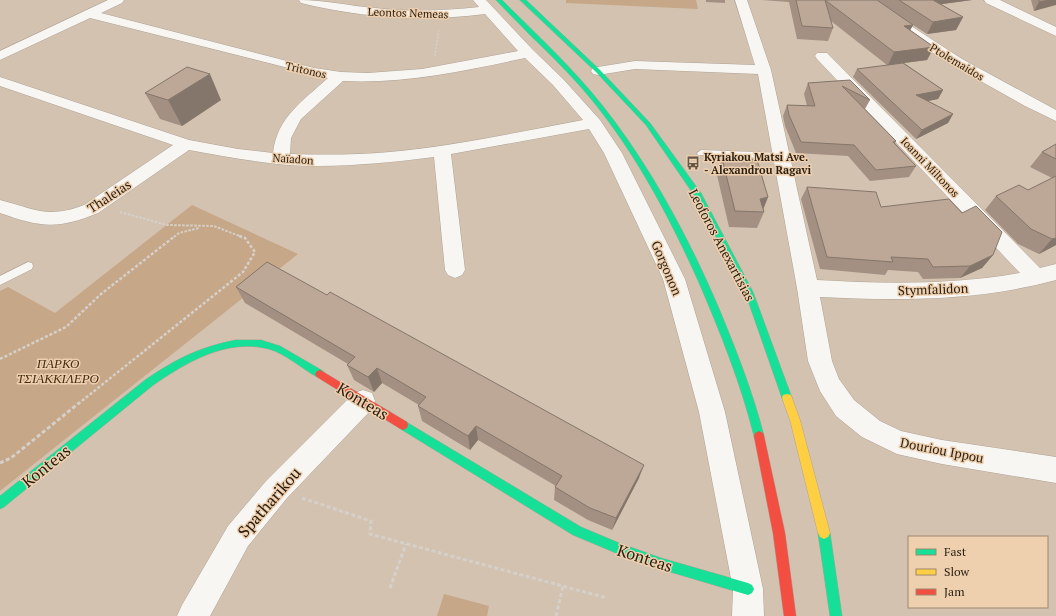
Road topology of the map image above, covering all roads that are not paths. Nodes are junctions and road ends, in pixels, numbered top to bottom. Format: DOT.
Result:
graph roads {
  1 [pos="118,0"];
  2 [pos="305,0"];
  3 [pos="523,0"];
  4 [pos="741,0"];
  5 [pos="863,0"];
  6 [pos="990,0"];
  7 [pos="489,3"];
  8 [pos="89,14"];
  9 [pos="1056,32"];
  10 [pos="528,53"];
  11 [pos="0,56"];
  12 [pos="822,56"];
  13 [pos="764,70"];
  14 [pos="598,71"];
  15 [pos="338,77"];
  16 [pos="0,81"];
  17 [pos="1056,116"];
  18 [pos="594,123"];
  19 [pos="186,144"];
  20 [pos="442,152"];
  21 [pos="701,154"];
  22 [pos="781,156"];
  23 [pos="281,159"];
  24 [pos="0,206"];
  25 [pos="28,266"];
  26 [pos="455,270"];
  27 [pos="1046,275"];
  28 [pos="0,281"];
  29 [pos="808,288"];
  30 [pos="363,401"];
  31 [pos="1056,470"];
  32 [pos="0,503"];
  33 [pos="748,602"];
  34 [pos="193,616"];
  35 [pos="790,616"];
  36 [pos="836,616"];
  1 -- 8 [label="street"];
  2 -- 7 [label="street, Leontos Nemeas"];
  3 -- 14 [label="main road, Leoforos Anexartisias"];
  4 -- 13 [label="street, Douriou Ippou"];
  5 -- 17 [label="street, Ptolemaidos"];
  6 -- 9 [label="street"];
  7 -- 10 [label="street, Gorgonon"];
  7 -- 35 [label="main road"];
  8 -- 11 [label="street"];
  8 -- 15 [label="street, Tritonos"];
  10 -- 15 [label="street, Tritonos"];
  10 -- 18 [label="street, Gorgonon"];
  12 -- 27 [label="street, Ioanni Miltonos"];
  13 -- 14 [label="street"];
  13 -- 22 [label="street, Douriou Ippou"];
  14 -- 36 [label="main road, Leoforos Anexartisias"];
  15 -- 23 [label="street"];
  16 -- 19 [label="street, Naïadon"];
  18 -- 20 [label="street, Naïadon"];
  18 -- 33 [label="street, Gorgonon"];
  19 -- 23 [label="street, Naïadon"];
  19 -- 24 [label="street, Thaleias"];
  20 -- 23 [label="street, Naïadon"];
  20 -- 26 [label="street"];
  21 -- 22 [label="lane"];
  22 -- 29 [label="street, Douriou Ippou"];
  25 -- 28 [label="lane"];
  27 -- 29 [label="street, Stymfalidon"];
  29 -- 31 [label="street, Douriou Ippou"];
  30 -- 32 [label="main road, Konteas"];
  30 -- 33 [label="main road, Konteas"];
  30 -- 34 [label="street, Spatharikou"];
}
